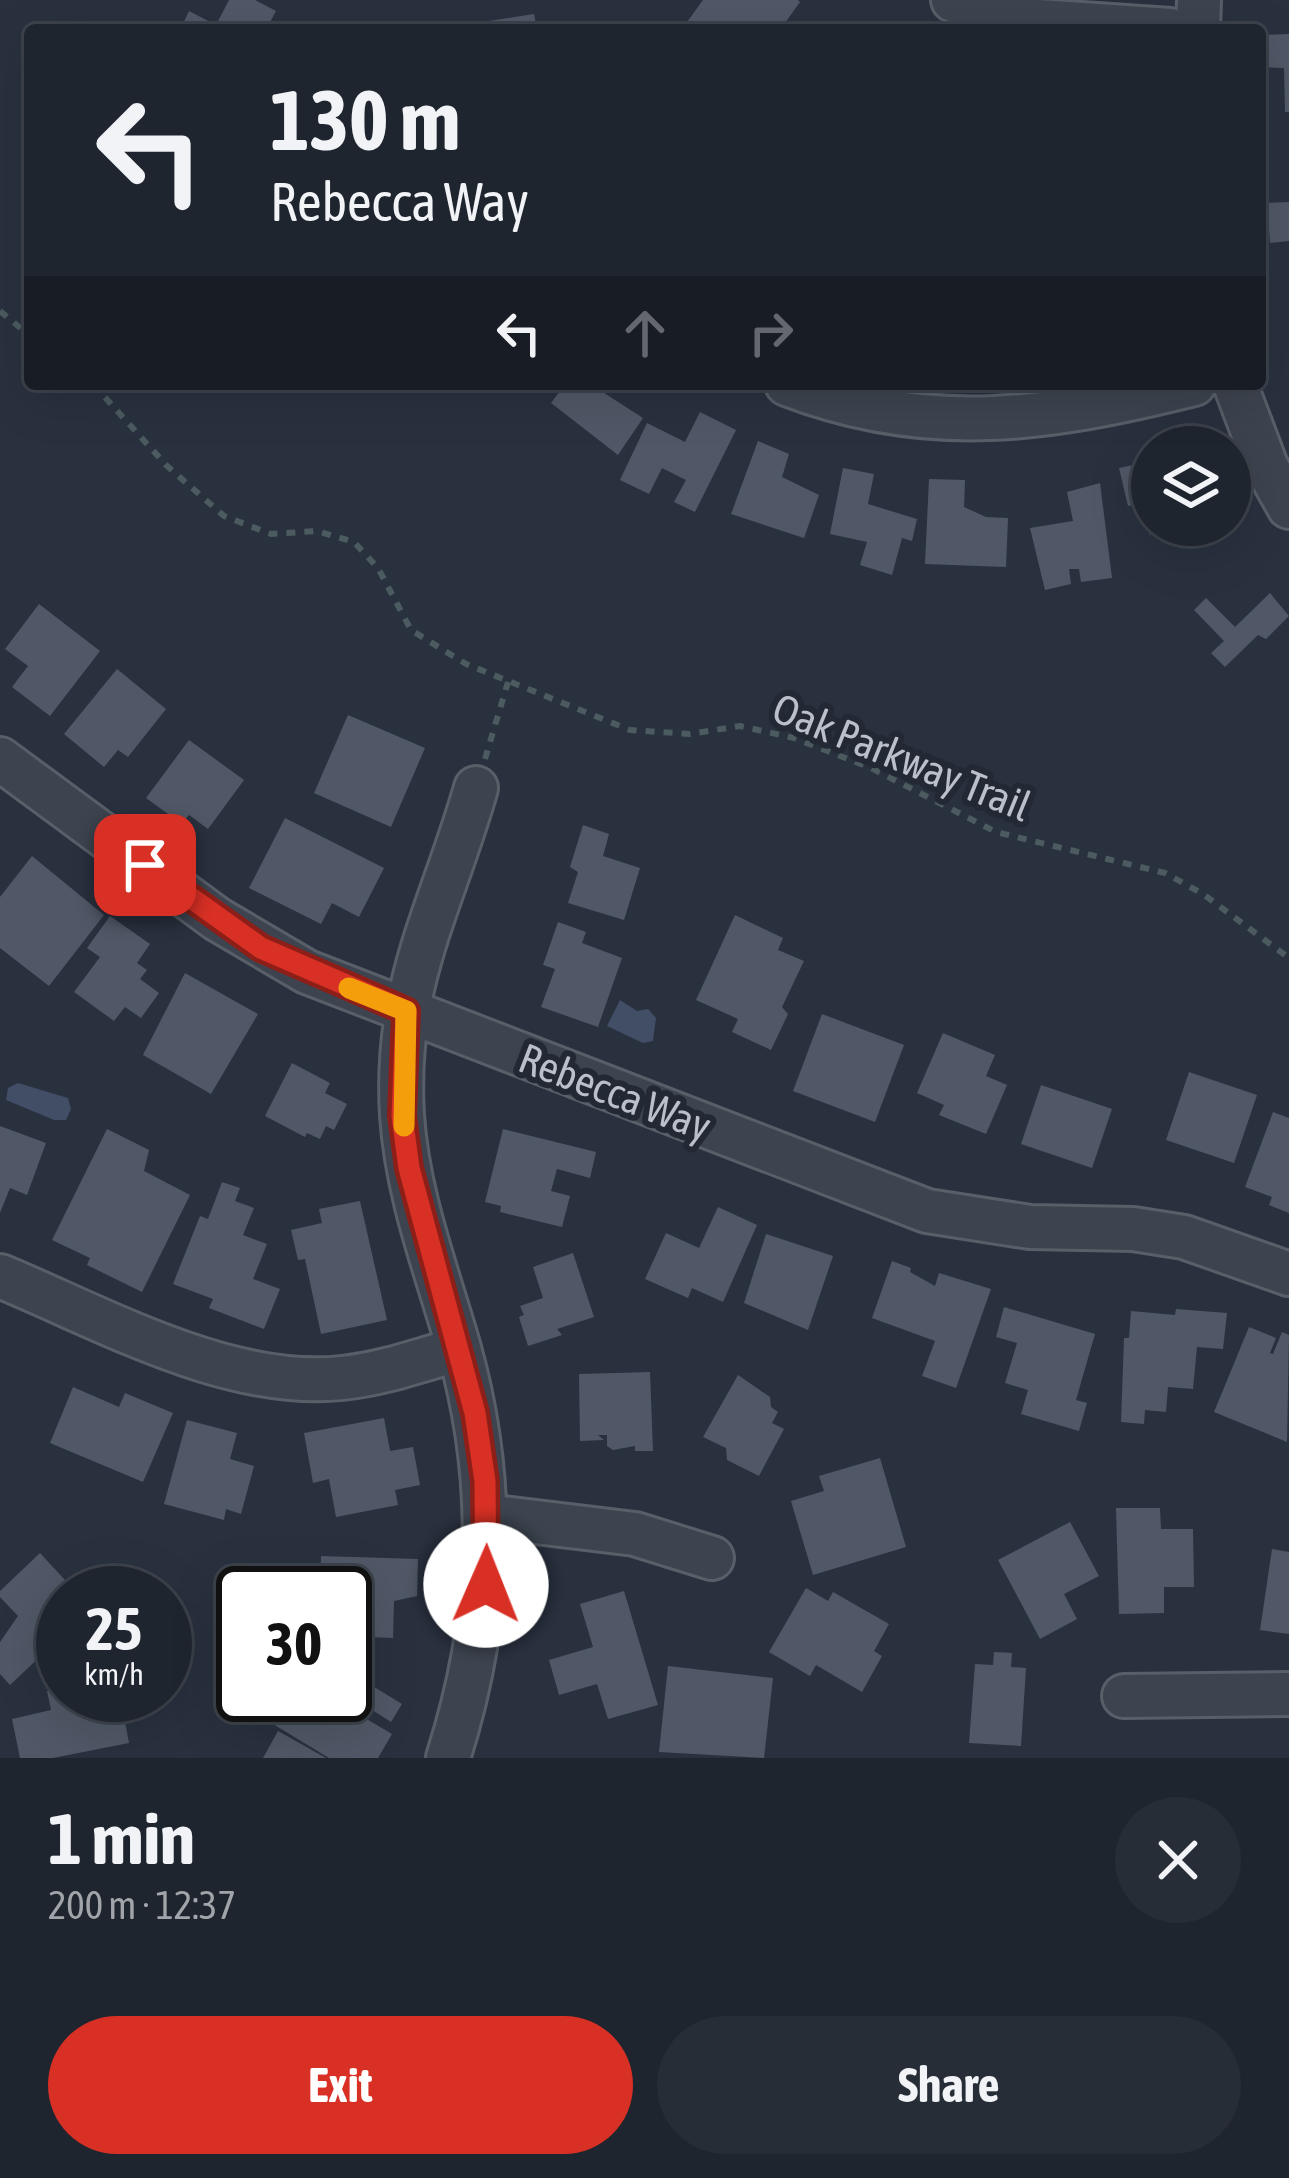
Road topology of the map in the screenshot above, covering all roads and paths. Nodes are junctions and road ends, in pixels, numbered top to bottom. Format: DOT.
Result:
graph roads {
  1 [pos="952,0"];
  2 [pos="1082,24"];
  3 [pos="0,311"];
  4 [pos="24,331"];
  5 [pos="98,390"];
  6 [pos="806,390"];
  7 [pos="1171,390"];
  8 [pos="1237,390"];
  9 [pos="1289,507"];
  10 [pos="508,682"];
  11 [pos="0,759"];
  12 [pos="476,788"];
  13 [pos="1289,958"];
  14 [pos="406,1011"];
  15 [pos="1289,1274"];
  16 [pos="0,1276"];
  17 [pos="459,1348"];
  18 [pos="487,1516"];
  19 [pos="712,1558"];
  20 [pos="1289,1694"];
  21 [pos="1124,1696"];
  22 [pos="448,1758"];
  1 -- 2 [label="street"];
  3 -- 4 [label="path"];
  5 -- 10 [label="path, Oak Parkway Trail"];
  6 -- 7 [label="street"];
  8 -- 9 [label="street"];
  10 -- 12 [label="path"];
  10 -- 13 [label="path, Oak Parkway Trail"];
  11 -- 14 [label="street, Rebecca Way"];
  12 -- 14 [label="street"];
  14 -- 15 [label="street, Rebecca Way"];
  14 -- 17 [label="street"];
  16 -- 17 [label="street"];
  17 -- 18 [label="street"];
  18 -- 19 [label="street"];
  18 -- 22 [label="street"];
  20 -- 21 [label="street"];
}
